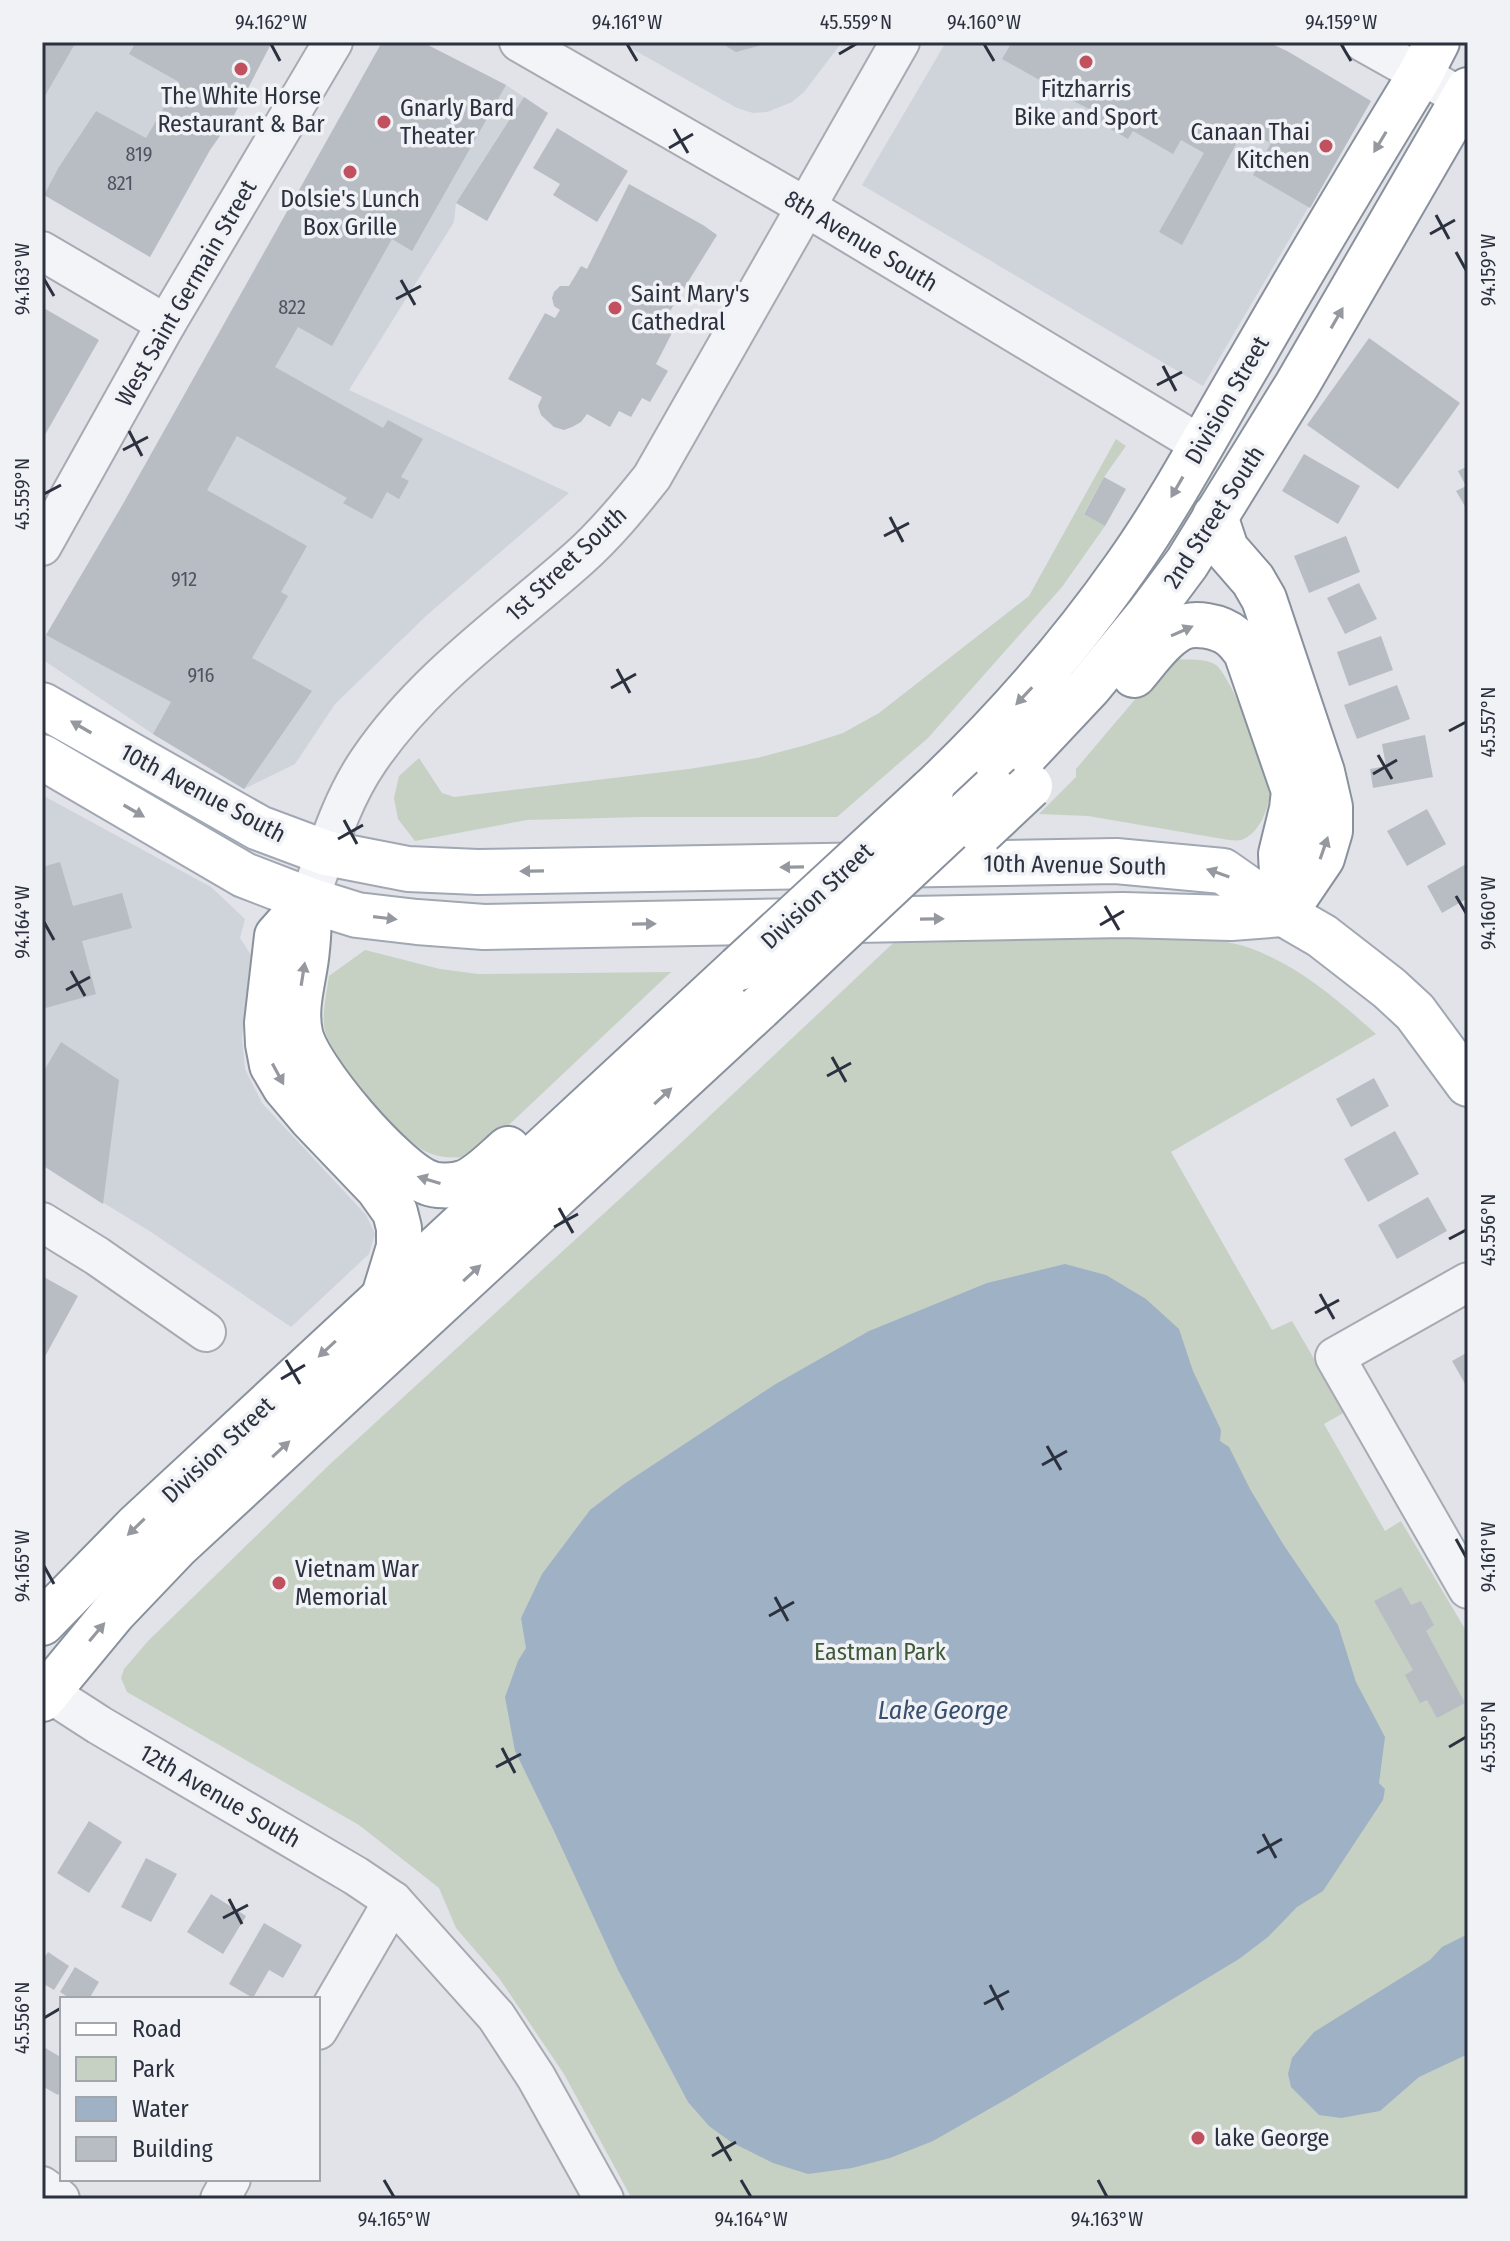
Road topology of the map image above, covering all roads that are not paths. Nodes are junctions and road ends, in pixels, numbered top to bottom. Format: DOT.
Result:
graph roads {
  1 [pos="333,42"];
  2 [pos="519,42"];
  3 [pos="900,42"];
  4 [pos="1363,42"];
  5 [pos="1428,59"];
  6 [pos="1467,97"];
  7 [pos="806,207"];
  8 [pos="42,251"];
  9 [pos="166,324"];
  10 [pos="1201,445"];
  11 [pos="1215,516"];
  12 [pos="42,546"];
  13 [pos="42,705"];
  14 [pos="42,757"];
  15 [pos="1011,787"];
  16 [pos="326,853"];
  17 [pos="888,889"];
  18 [pos="309,900"];
  19 [pos="1284,914"];
  20 [pos="679,1009"];
  21 [pos="1468,1084"];
  22 [pos="42,1222"];
  23 [pos="1468,1282"];
  24 [pos="384,1296"];
  25 [pos="206,1332"];
  26 [pos="1468,1589"];
  27 [pos="42,1623"];
  28 [pos="45,1696"];
  29 [pos="393,1901"];
  30 [pos="320,2027"];
  31 [pos="230,2181"];
  32 [pos="42,2186"];
  33 [pos="60,2199"];
  34 [pos="220,2199"];
  35 [pos="604,2199"];
  1 -- 9 [label="street, West Saint Germain Street"];
  2 -- 7 [label="street, 8th Avenue South"];
  3 -- 7 [label="street, 1st Street South"];
  4 -- 5 [label="street"];
  5 -- 6 [label="street"];
  5 -- 10 [label="main road, Division Street, one-way"];
  11 -- 6 [label="main road, 2nd Street South, one-way"];
  7 -- 10 [label="street, 8th Avenue South"];
  7 -- 16 [label="street, 1st Street South"];
  8 -- 9 [label="street"];
  9 -- 12 [label="street, West Saint Germain Street"];
  10 -- 20 [label="main road, Division Street, one-way, bridge"];
  11 -- 15 [label="main road, 2nd Street South"];
  19 -- 11 [label="main road, one-way"];
  16 -- 13 [label="main road, 10th Avenue South, one-way"];
  14 -- 18 [label="main road, 10th Avenue South, one-way"];
  15 -- 17 [label="main road, 2nd Street South, bridge"];
  15 -- 19 [label="main road, one-way"];
  16 -- 18 [label="street, 1st Street South"];
  19 -- 16 [label="main road, 10th Avenue South, one-way"];
  28 -- 17 [label="main road, Division Street, one-way, bridge"];
  18 -- 19 [label="main road, 10th Avenue South, one-way"];
  20 -- 18 [label="main road, one-way"];
  18 -- 24 [label="main road, one-way"];
  19 -- 21 [label="main road"];
  20 -- 24 [label="main road, Division Street"];
  22 -- 25 [label="street"];
  23 -- 26 [label="street"];
  24 -- 27 [label="main road, Division Street, one-way"];
  28 -- 29 [label="street, 12th Avenue South"];
  29 -- 30 [label="street"];
  29 -- 35 [label="street, 12th Avenue South"];
  31 -- 34 [label="street"];
  32 -- 33 [label="street"];
}
